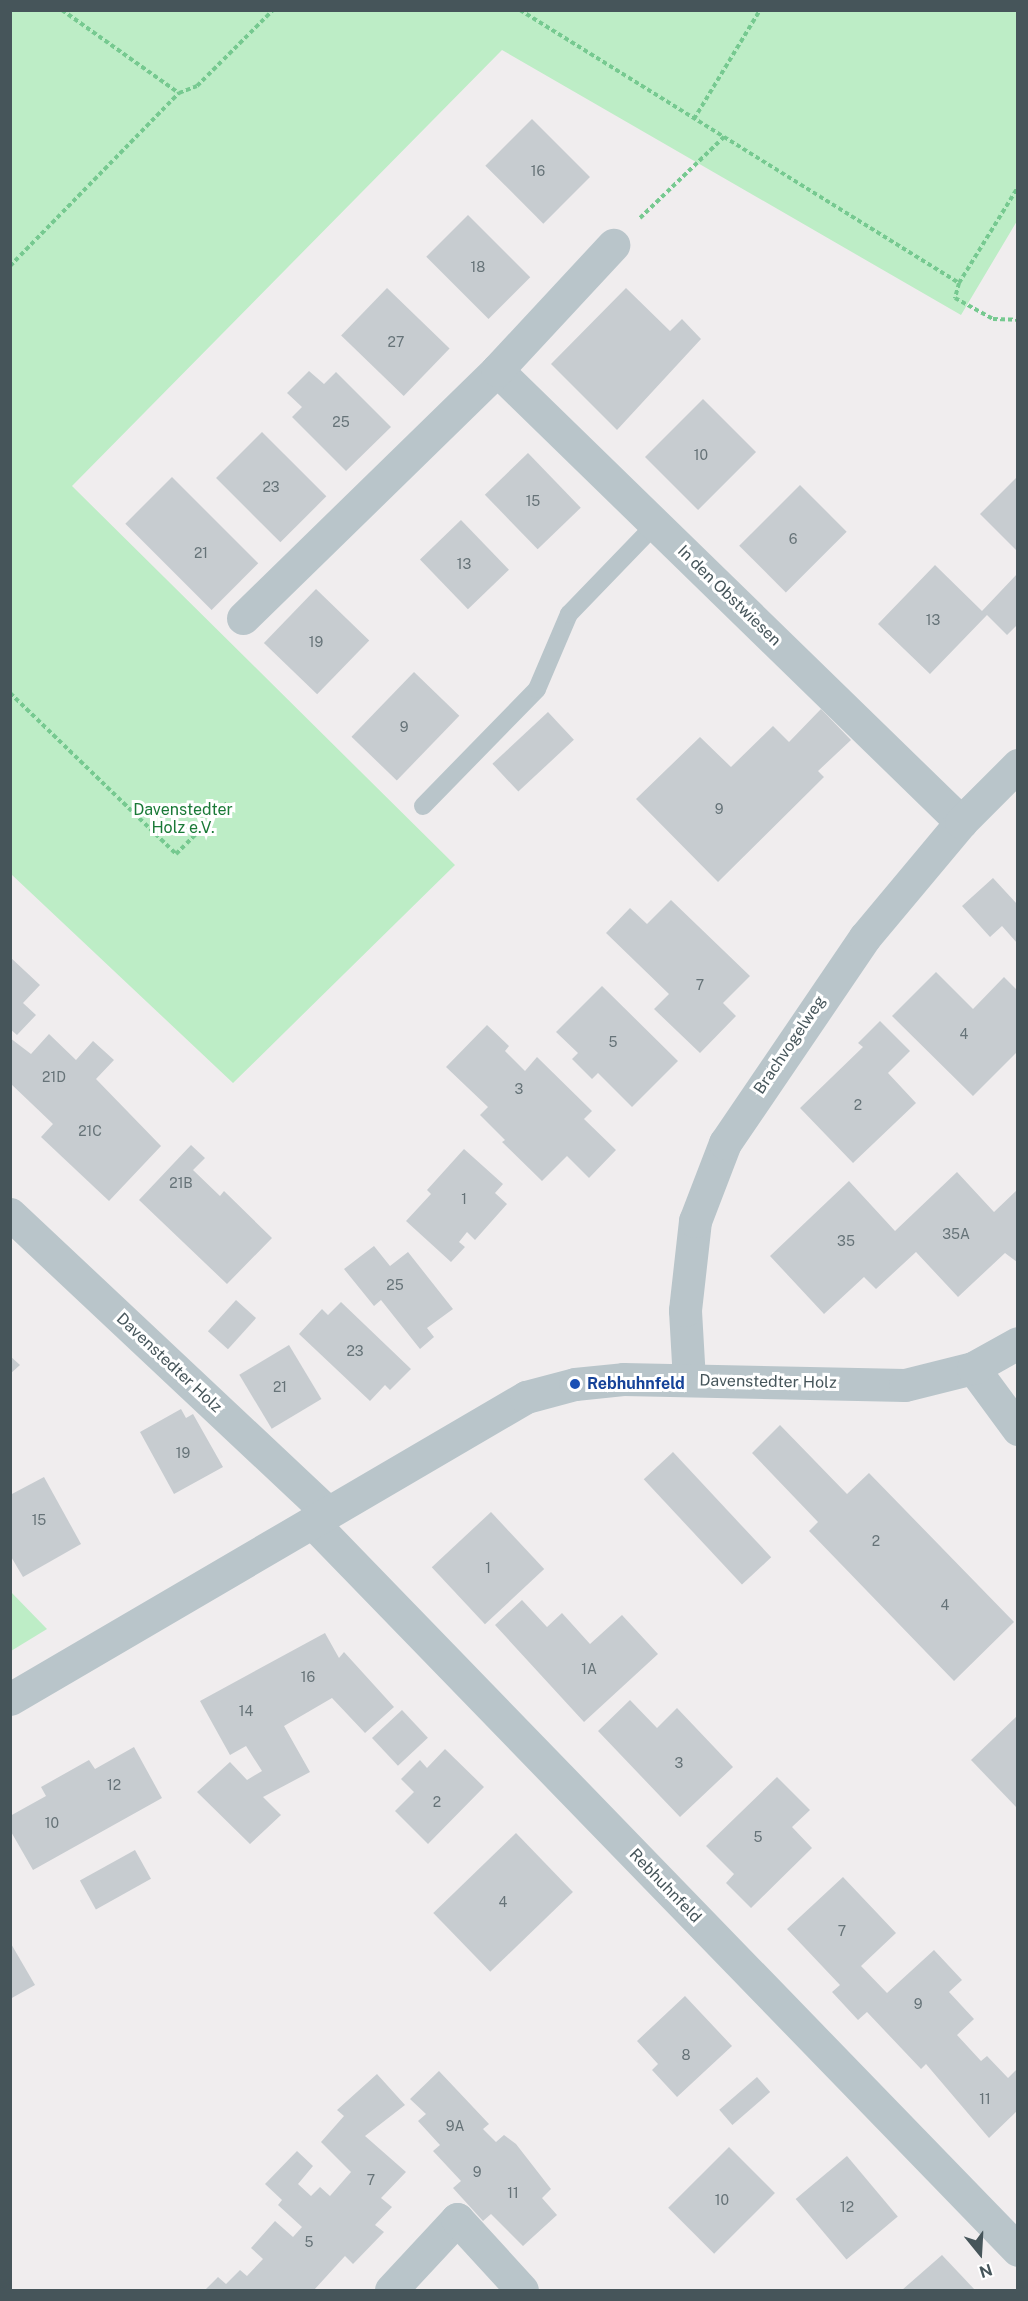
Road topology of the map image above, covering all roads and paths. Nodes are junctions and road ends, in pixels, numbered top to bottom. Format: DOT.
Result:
graph roads {
  1 [pos="62,10"];
  2 [pos="273,10"];
  3 [pos="520,10"];
  4 [pos="760,10"];
  5 [pos="179,93"];
  6 [pos="694,119"];
  7 [pos="724,137"];
  8 [pos="1017,187"];
  9 [pos="613,245"];
  10 [pos="10,266"];
  11 [pos="959,283"];
  12 [pos="1017,320"];
  13 [pos="497,370"];
  14 [pos="655,525"];
  15 [pos="243,618"];
  16 [pos="10,693"];
  17 [pos="1017,765"];
  18 [pos="229,801"];
  19 [pos="423,806"];
  20 [pos="961,822"];
  21 [pos="10,1214"];
  22 [pos="1017,1343"];
  23 [pos="973,1368"];
  24 [pos="689,1380"];
  25 [pos="1017,1429"];
  26 [pos="320,1518"];
  27 [pos="10,1699"];
  28 [pos="1017,2250"];
  29 [pos="391,2290"];
  30 [pos="522,2290"];
  1 -- 5 [label="path"];
  2 -- 5 [label="path"];
  3 -- 6 [label="path"];
  4 -- 6 [label="path"];
  5 -- 10 [label="path"];
  6 -- 7 [label="path"];
  7 -- 9 [label="path"];
  7 -- 11 [label="path"];
  8 -- 11 [label="path"];
  9 -- 13 [label="street"];
  11 -- 12 [label="path"];
  13 -- 14 [label="street, In den Obstwiesen"];
  13 -- 15 [label="street"];
  14 -- 19 [label="lane"];
  14 -- 20 [label="street, In den Obstwiesen"];
  16 -- 18 [label="path"];
  17 -- 20 [label="street, Brachvogelweg"];
  20 -- 24 [label="street, Brachvogelweg"];
  21 -- 26 [label="street, Davenstedter Holz"];
  22 -- 23 [label="street, Davenstedter Holz"];
  23 -- 24 [label="street, Davenstedter Holz"];
  23 -- 25 [label="street"];
  24 -- 26 [label="street, Davenstedter Holz"];
  26 -- 27 [label="street, Davenstedter Holz"];
  26 -- 28 [label="street, Rebhuhnfeld"];
  29 -- 30 [label="street"];
}
